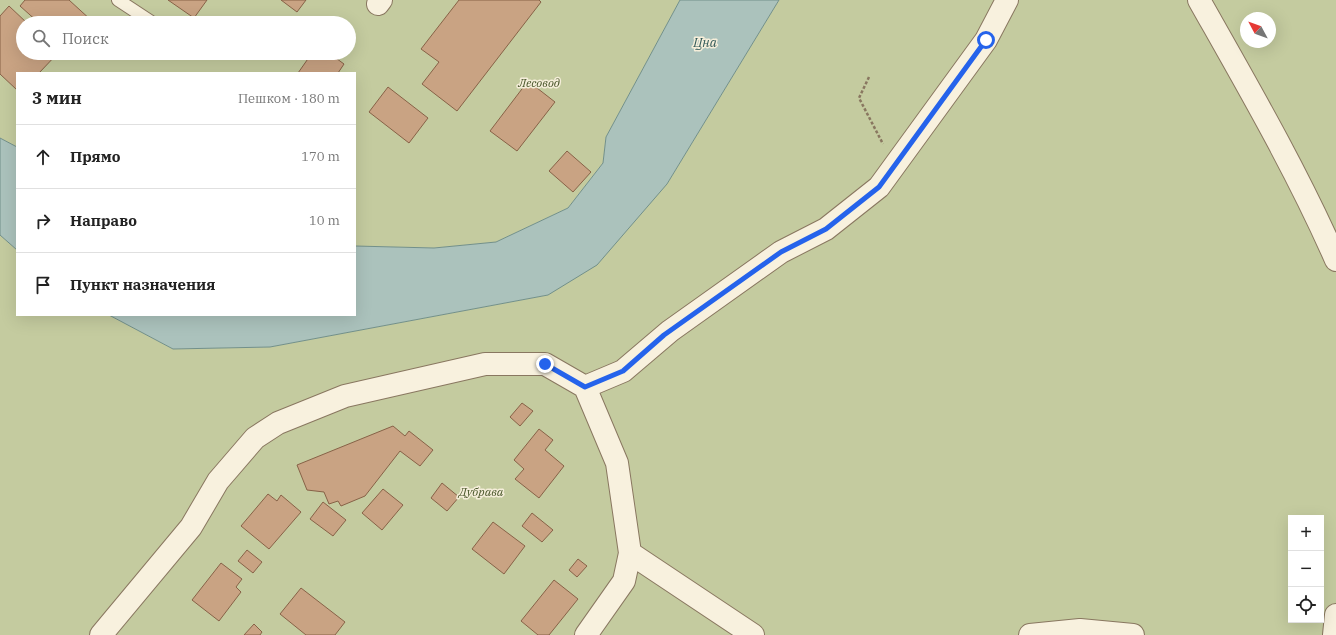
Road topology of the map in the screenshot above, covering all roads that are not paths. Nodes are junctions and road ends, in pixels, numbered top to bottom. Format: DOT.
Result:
graph roads {
  1 [pos="118,0"];
  2 [pos="1007,0"];
  3 [pos="1199,0"];
  4 [pos="142,16"];
  5 [pos="1336,260"];
  6 [pos="585,387"];
  7 [pos="630,553"];
  8 [pos="1336,615"];
  9 [pos="1079,633"];
  10 [pos="101,635"];
  11 [pos="586,635"];
  12 [pos="753,635"];
  13 [pos="1030,635"];
  14 [pos="1133,635"];
  15 [pos="1334,635"];
  1 -- 4 [label="lane"];
  2 -- 6 [label="street"];
  3 -- 5 [label="street"];
  6 -- 7 [label="street"];
  6 -- 10 [label="street"];
  7 -- 11 [label="street"];
  7 -- 12 [label="street"];
  8 -- 15 [label="street"];
  9 -- 13 [label="street"];
  9 -- 14 [label="street"];
}
